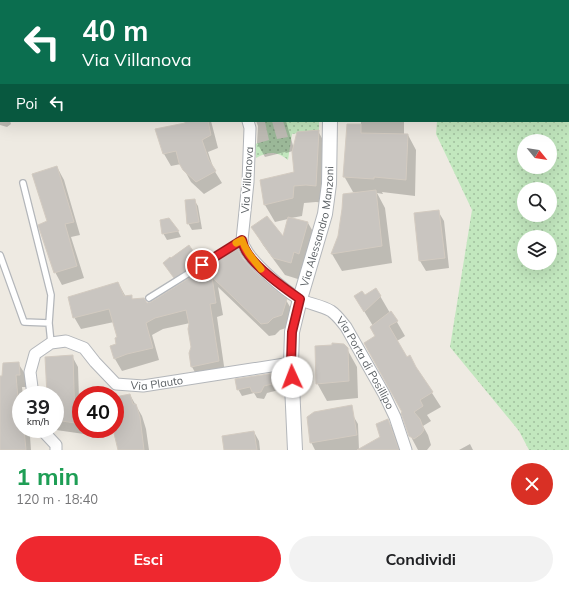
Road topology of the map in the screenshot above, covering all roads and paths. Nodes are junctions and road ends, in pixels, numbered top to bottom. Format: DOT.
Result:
graph roads {
  1 [pos="248,122"];
  2 [pos="330,122"];
  3 [pos="23,183"];
  4 [pos="242,240"];
  5 [pos="0,256"];
  6 [pos="149,298"];
  7 [pos="300,299"];
  8 [pos="49,323"];
  9 [pos="51,343"];
  10 [pos="291,362"];
  11 [pos="32,386"];
  12 [pos="50,438"];
  13 [pos="56,450"];
  14 [pos="295,450"];
  15 [pos="406,450"];
  1 -- 4 [label="street, Via Villanova"];
  2 -- 7 [label="street, Via Alessandro Manzoni"];
  3 -- 8 [label="lane"];
  4 -- 6 [label="lane"];
  4 -- 7 [label="street"];
  5 -- 8 [label="lane"];
  7 -- 10 [label="street, Via Alessandro Manzoni"];
  7 -- 15 [label="street, Via Porta di Posillipo"];
  8 -- 9 [label="lane"];
  9 -- 10 [label="street, Via Plauto"];
  9 -- 11 [label="street"];
  10 -- 14 [label="street, Via Alessandro Manzoni"];
  12 -- 13 [label="street"];
}
